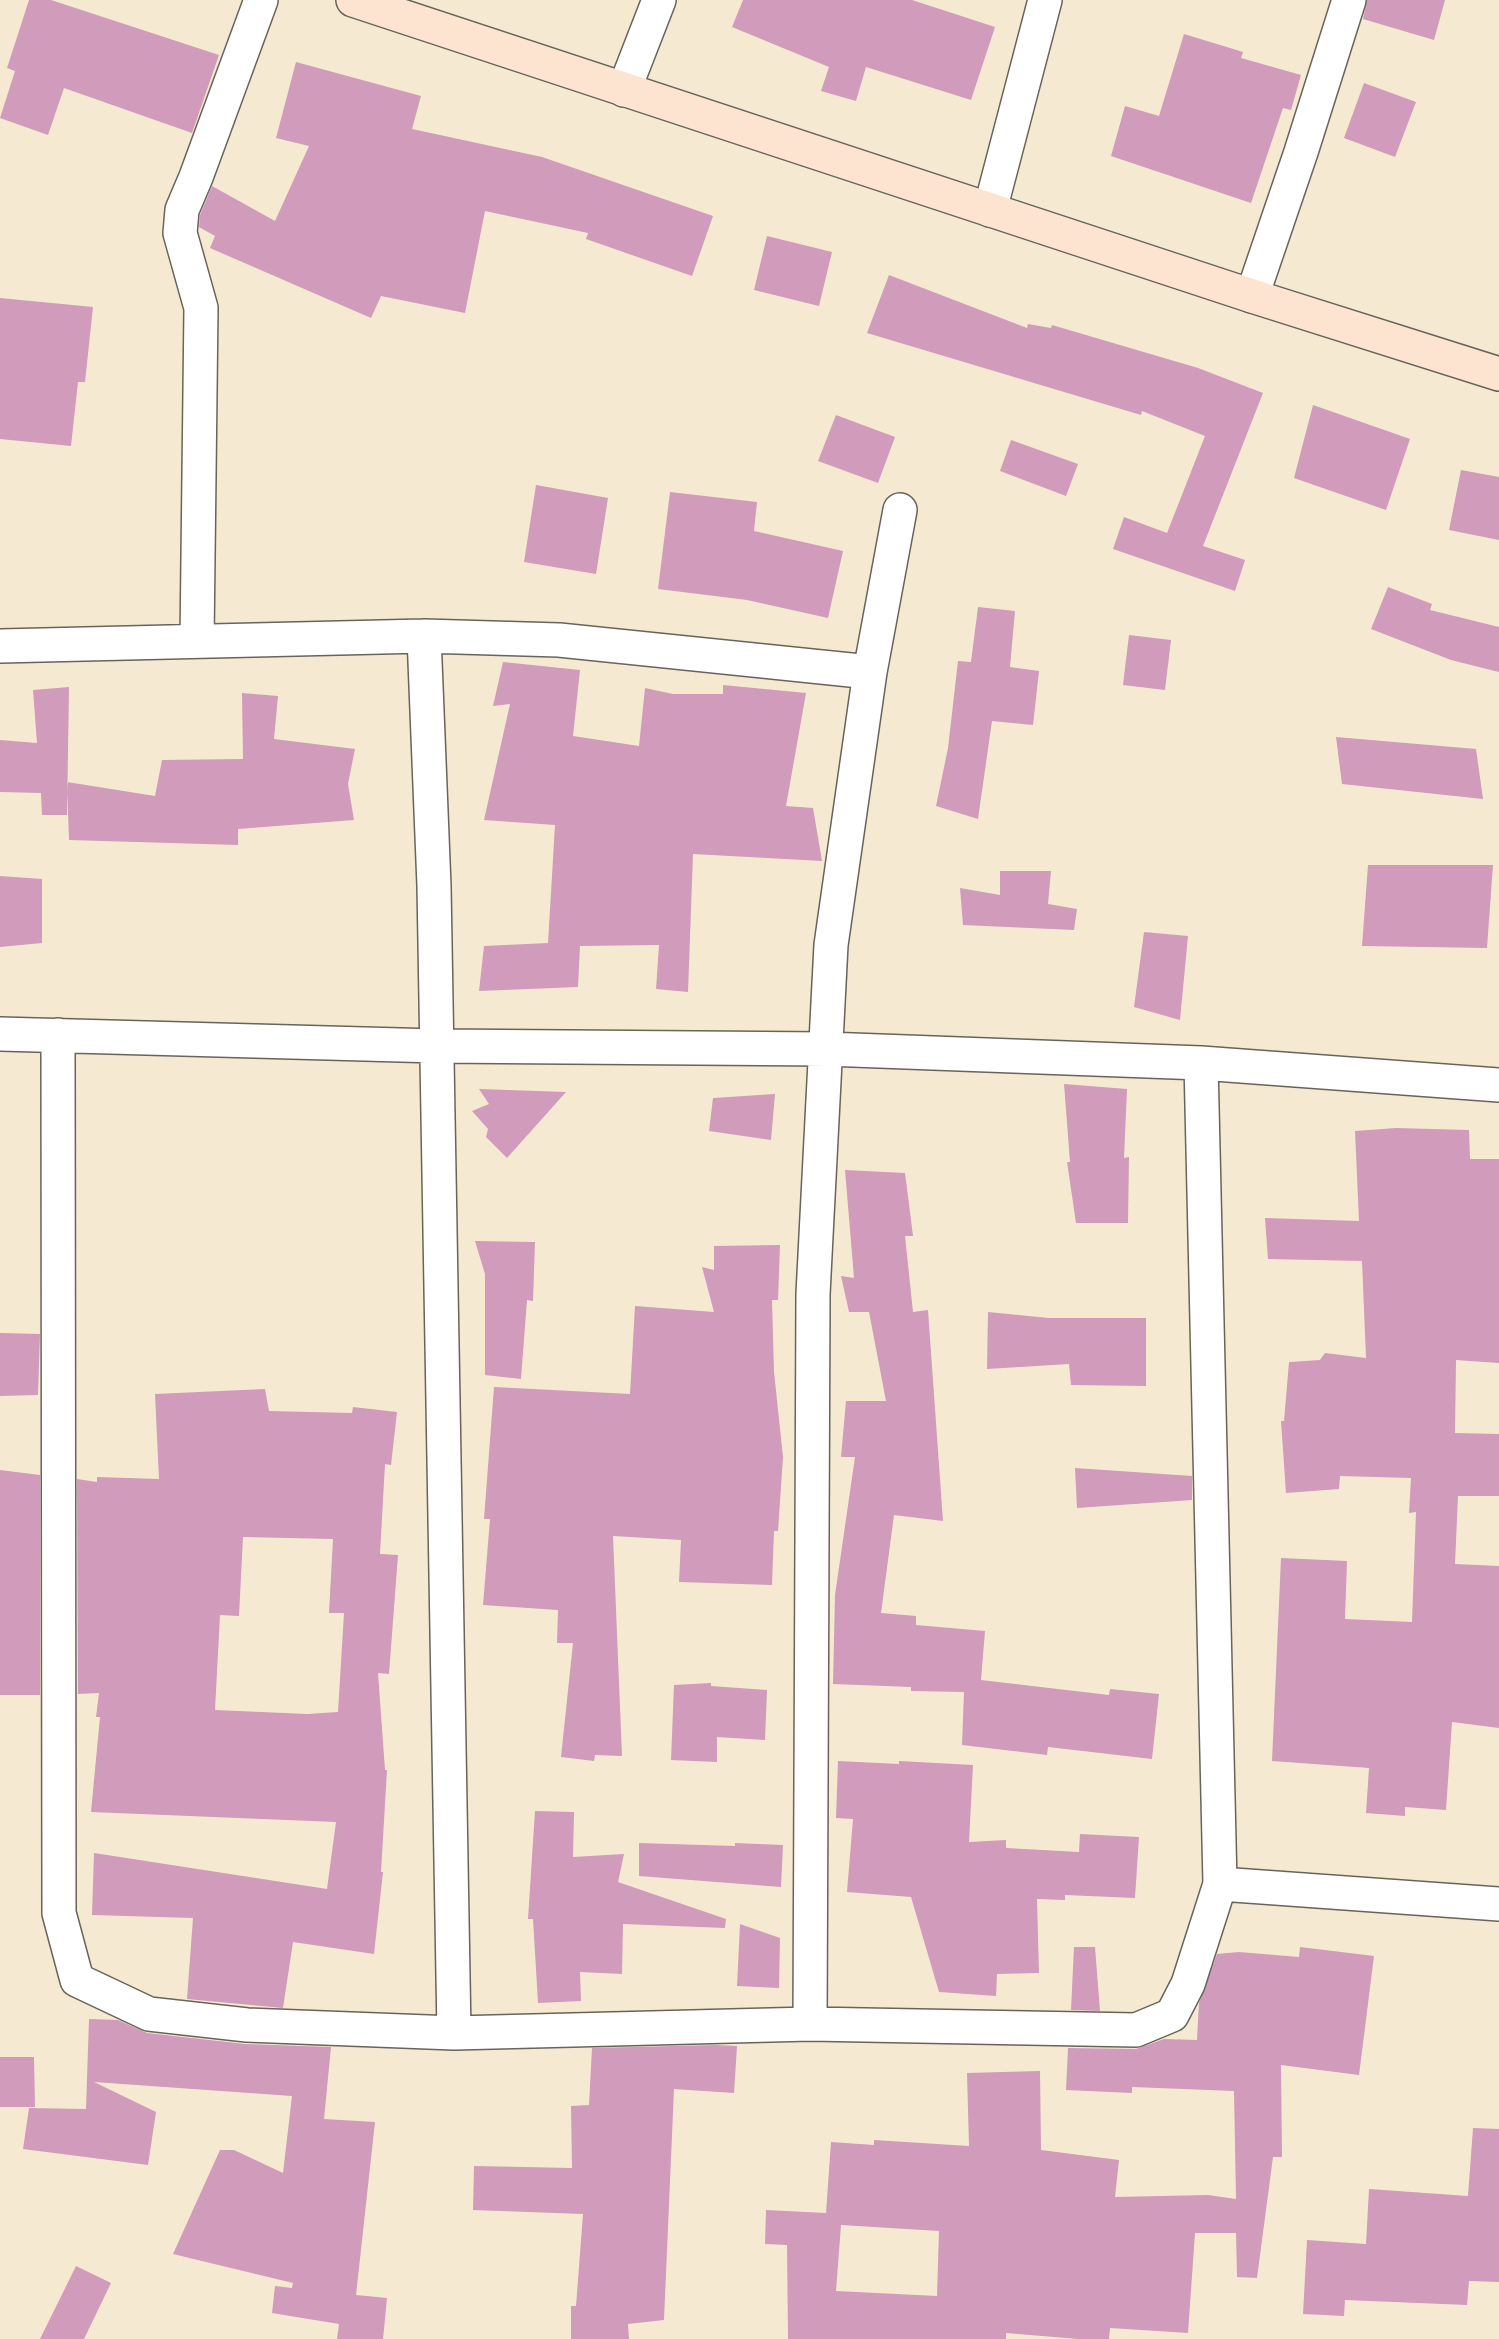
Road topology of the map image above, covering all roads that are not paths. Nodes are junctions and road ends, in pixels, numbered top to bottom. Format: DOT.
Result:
graph roads {
  1 [pos="261,0"];
  2 [pos="353,0"];
  3 [pos="659,0"];
  4 [pos="1045,0"];
  5 [pos="1349,0"];
  6 [pos="624,90"];
  7 [pos="990,210"];
  8 [pos="1252,296"];
  9 [pos="1499,374"];
  10 [pos="900,510"];
  11 [pos="424,636"];
  12 [pos="197,641"];
  13 [pos="0,646"];
  14 [pos="870,672"];
  15 [pos="0,1034"];
  16 [pos="58,1035"];
  17 [pos="436,1046"];
  18 [pos="826,1049"];
  19 [pos="1201,1063"];
  20 [pos="1499,1085"];
  21 [pos="1220,1884"];
  22 [pos="1499,1904"];
  23 [pos="810,2024"];
  24 [pos="454,2033"];
  1 -- 12 [label="street"];
  2 -- 6 [label="main road"];
  3 -- 6 [label="street"];
  4 -- 7 [label="street"];
  5 -- 8 [label="street"];
  6 -- 7 [label="main road"];
  7 -- 8 [label="main road"];
  8 -- 9 [label="main road"];
  10 -- 14 [label="street"];
  11 -- 12 [label="street"];
  11 -- 14 [label="street"];
  11 -- 17 [label="street"];
  12 -- 13 [label="street"];
  14 -- 18 [label="street"];
  15 -- 16 [label="street"];
  16 -- 17 [label="street"];
  16 -- 24 [label="street"];
  17 -- 18 [label="street"];
  17 -- 24 [label="street"];
  18 -- 19 [label="street"];
  18 -- 23 [label="street"];
  19 -- 20 [label="street"];
  19 -- 21 [label="street"];
  21 -- 22 [label="street"];
  21 -- 23 [label="street"];
  23 -- 24 [label="street"];
}
